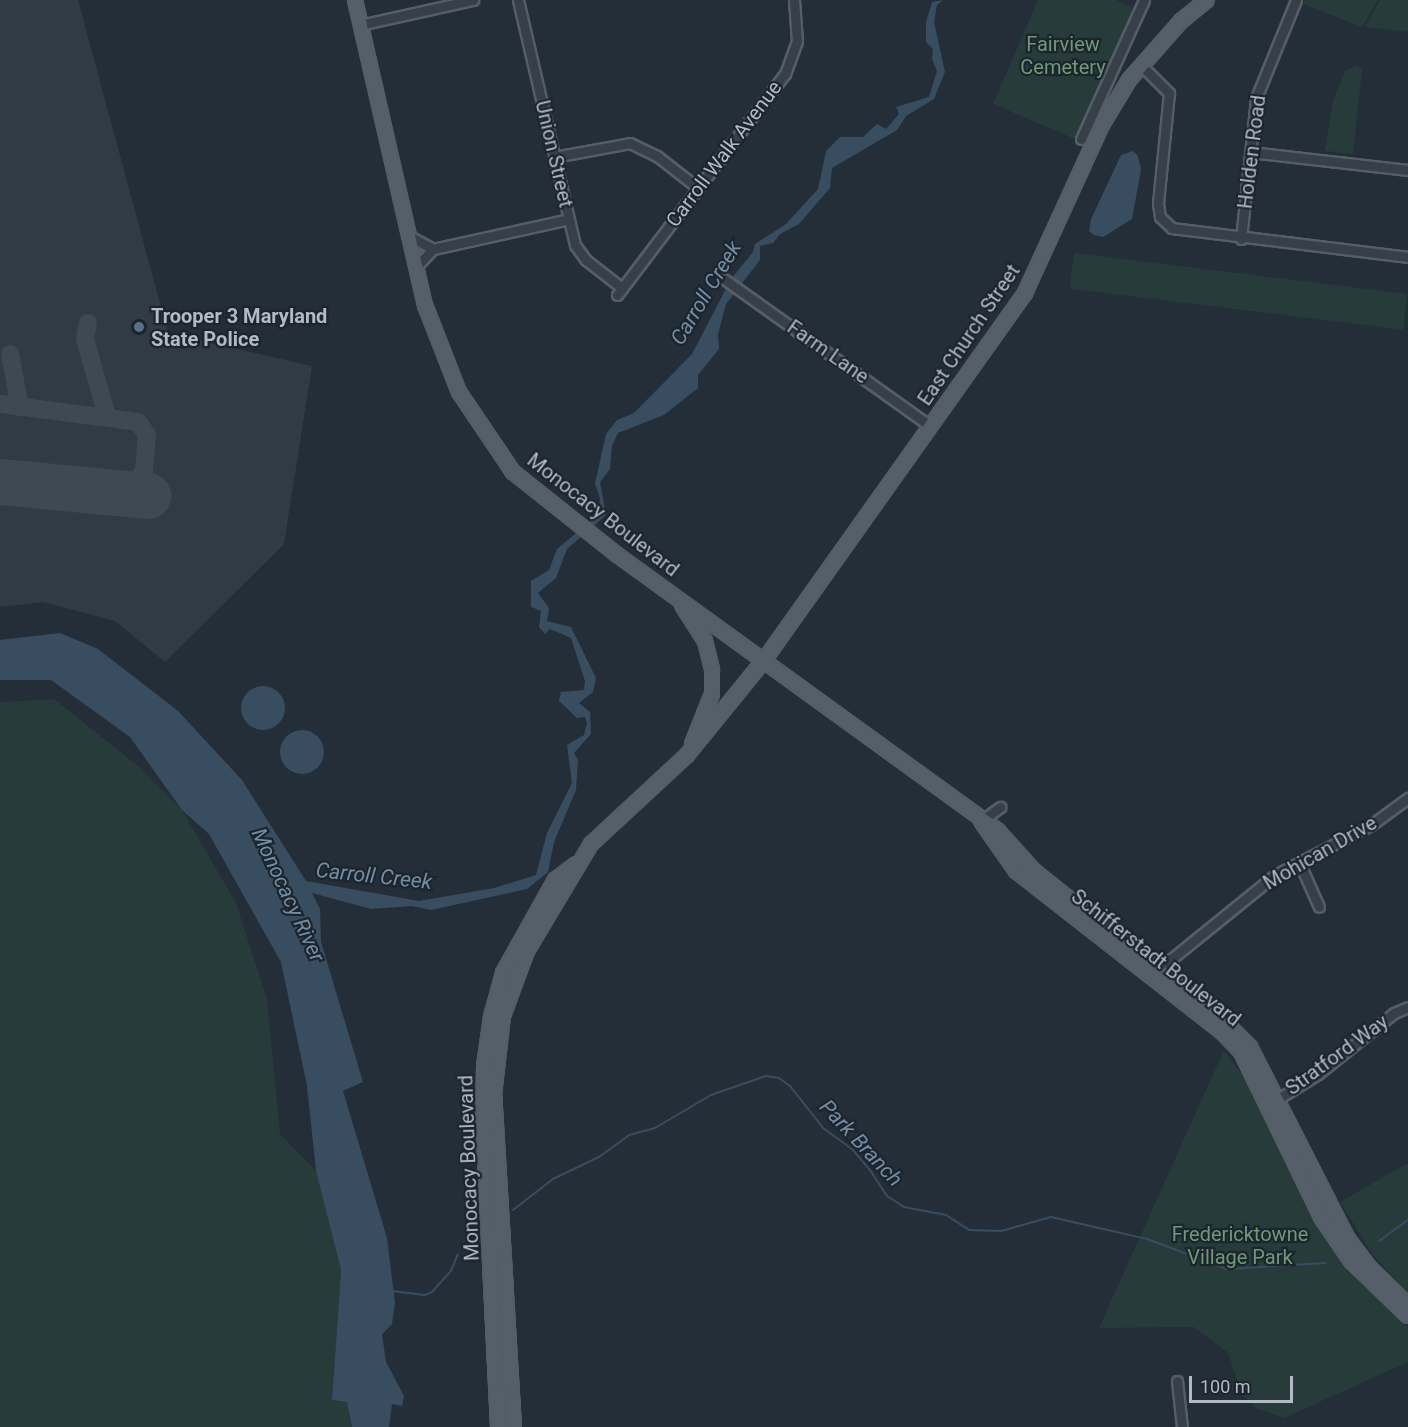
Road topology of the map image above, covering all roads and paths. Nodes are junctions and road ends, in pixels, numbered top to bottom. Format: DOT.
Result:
graph roads {
  1 [pos="355,0"];
  2 [pos="473,0"];
  3 [pos="518,0"];
  4 [pos="794,0"];
  5 [pos="1144,0"];
  6 [pos="1193,0"];
  7 [pos="1208,0"];
  8 [pos="1296,0"];
  9 [pos="1181,21"];
  10 [pos="360,25"];
  11 [pos="1141,65"];
  12 [pos="1081,139"];
  13 [pos="1251,152"];
  14 [pos="554,157"];
  15 [pos="1408,170"];
  16 [pos="698,188"];
  17 [pos="568,219"];
  18 [pos="409,236"];
  19 [pos="1240,239"];
  20 [pos="433,249"];
  21 [pos="1408,257"];
  22 [pos="416,267"];
  23 [pos="724,279"];
  24 [pos="620,291"];
  25 [pos="930,426"];
  26 [pos="673,595"];
  27 [pos="765,659"];
  28 [pos="687,755"];
  29 [pos="1408,798"];
  30 [pos="1000,807"];
  31 [pos="981,821"];
  32 [pos="579,862"];
  33 [pos="1299,862"];
  34 [pos="1319,907"];
  35 [pos="1154,973"];
  36 [pos="1408,1007"];
  37 [pos="1272,1102"];
  38 [pos="1408,1305"];
  39 [pos="1408,1316"];
  40 [pos="1177,1381"];
  41 [pos="498,1427"];
  42 [pos="514,1427"];
  43 [pos="1182,1427"];
  1 -- 10 [label="main road, Monocacy Boulevard"];
  2 -- 10 [label="street"];
  3 -- 14 [label="street, Union Street"];
  4 -- 16 [label="street, Carroll Walk Avenue"];
  5 -- 12 [label="street"];
  6 -- 9 [label="main road, East Church Street"];
  7 -- 9 [label="main road, East Church Street"];
  8 -- 13 [label="street, Holden Road"];
  9 -- 11 [label="main road, East Church Street"];
  10 -- 18 [label="main road, Monocacy Boulevard"];
  11 -- 19 [label="street"];
  11 -- 25 [label="main road, East Church Street"];
  13 -- 15 [label="street"];
  13 -- 19 [label="street, Holden Road"];
  14 -- 16 [label="street"];
  14 -- 17 [label="street, Union Street"];
  16 -- 24 [label="street, Carroll Walk Avenue"];
  17 -- 20 [label="street"];
  17 -- 24 [label="street, Union Street"];
  18 -- 20 [label="street"];
  18 -- 22 [label="main road, Monocacy Boulevard"];
  19 -- 21 [label="street"];
  20 -- 22 [label="street"];
  22 -- 26 [label="main road, Monocacy Boulevard"];
  23 -- 25 [label="street, Farm Lane"];
  25 -- 27 [label="main road, East Church Street"];
  26 -- 27 [label="main road, Monocacy Boulevard"];
  26 -- 28 [label="main road"];
  27 -- 28 [label="main road, Monocacy Boulevard"];
  27 -- 31 [label="main road, Schifferstadt Boulevard"];
  28 -- 32 [label="main road, Monocacy Boulevard"];
  29 -- 33 [label="street, Mohican Drive"];
  30 -- 31 [label="street"];
  31 -- 35 [label="main road, Schifferstadt Boulevard"];
  32 -- 41 [label="main road, Monocacy Boulevard"];
  32 -- 42 [label="main road, Monocacy Boulevard"];
  33 -- 34 [label="street"];
  33 -- 35 [label="street, Mohican Drive"];
  35 -- 37 [label="main road, Schifferstadt Boulevard"];
  36 -- 37 [label="street, Stratford Way"];
  37 -- 38 [label="main road, Schifferstadt Boulevard"];
  37 -- 39 [label="main road, Schifferstadt Boulevard"];
  40 -- 43 [label="street"];
}
